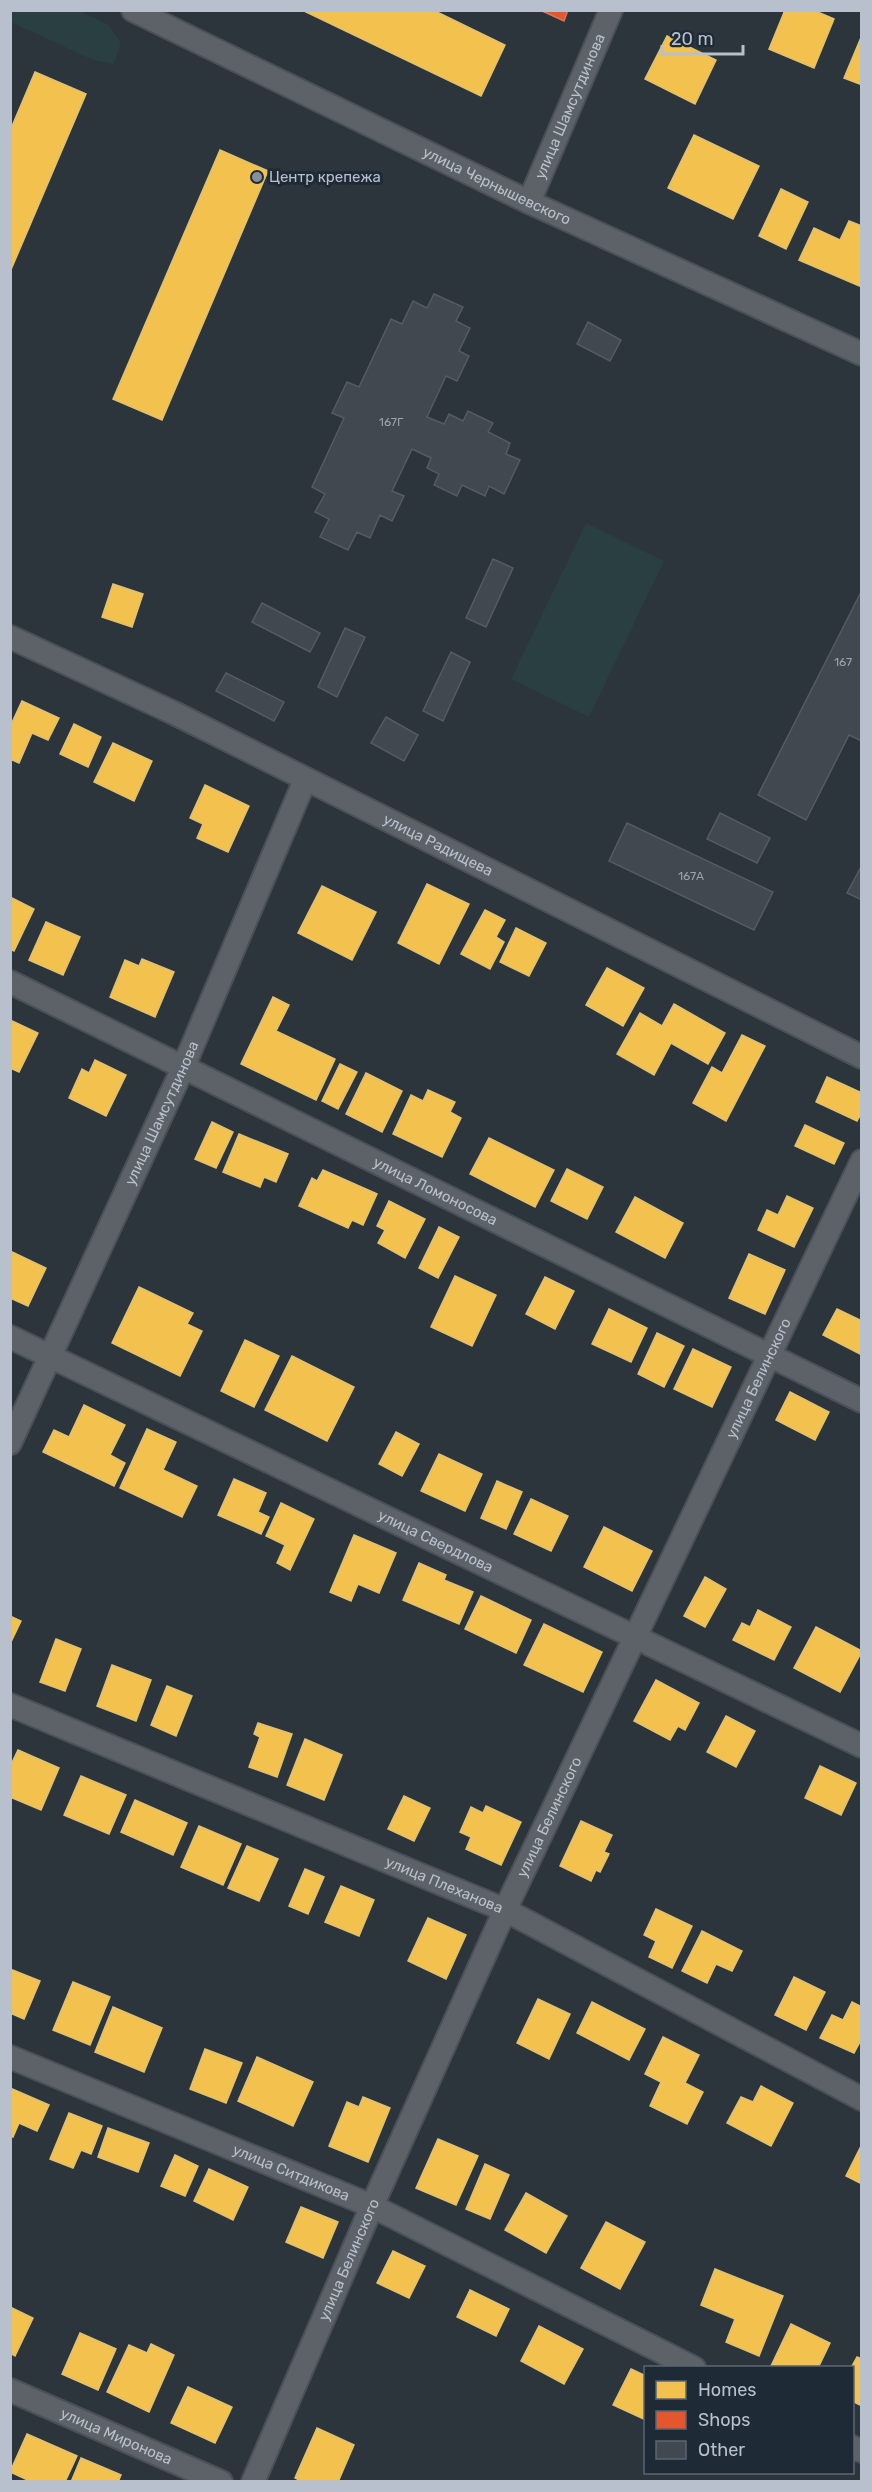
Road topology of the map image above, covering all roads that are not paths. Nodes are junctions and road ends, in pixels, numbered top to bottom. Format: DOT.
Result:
graph roads {
  1 [pos="133,10"];
  2 [pos="611,10"];
  3 [pos="529,202"];
  4 [pos="861,354"];
  5 [pos="10,637"];
  6 [pos="305,780"];
  7 [pos="10,982"];
  8 [pos="861,1058"];
  9 [pos="183,1068"];
  10 [pos="861,1161"];
  11 [pos="10,1337"];
  12 [pos="771,1357"];
  13 [pos="50,1358"];
  14 [pos="861,1401"];
  15 [pos="10,1443"];
  16 [pos="635,1637"];
  17 [pos="10,1705"];
  18 [pos="861,1746"];
  19 [pos="505,1910"];
  20 [pos="10,2057"];
  21 [pos="861,2099"];
  22 [pos="372,2206"];
  23 [pos="692,2366"];
  24 [pos="10,2390"];
  25 [pos="221,2481"];
  26 [pos="253,2481"];
  1 -- 3 [label="street, улица Чернышевского"];
  2 -- 3 [label="street, улица Шамсутдинова"];
  3 -- 4 [label="street, улица Чернышевского"];
  5 -- 6 [label="street, улица Радищева"];
  6 -- 8 [label="street, улица Радищева"];
  6 -- 9 [label="street, улица Шамсутдинова"];
  7 -- 9 [label="street, улица Ломоносова"];
  9 -- 12 [label="street, улица Ломоносова"];
  9 -- 13 [label="street, улица Шамсутдинова"];
  10 -- 12 [label="street, улица Белинского"];
  11 -- 13 [label="street, улица Свердлова"];
  12 -- 14 [label="street, улица Ломоносова"];
  12 -- 16 [label="street, улица Белинского"];
  13 -- 15 [label="street, улица Шамсутдинова"];
  13 -- 16 [label="street, улица Свердлова"];
  16 -- 18 [label="street, улица Свердлова"];
  16 -- 19 [label="street, улица Белинского"];
  17 -- 19 [label="street, улица Плеханова"];
  19 -- 21 [label="street, улица Плеханова"];
  19 -- 22 [label="street, улица Белинского"];
  20 -- 22 [label="street, улица Ситдикова"];
  22 -- 23 [label="street, улица Ситдикова"];
  22 -- 26 [label="street, улица Белинского"];
  24 -- 25 [label="street, улица Миронова"];
}
